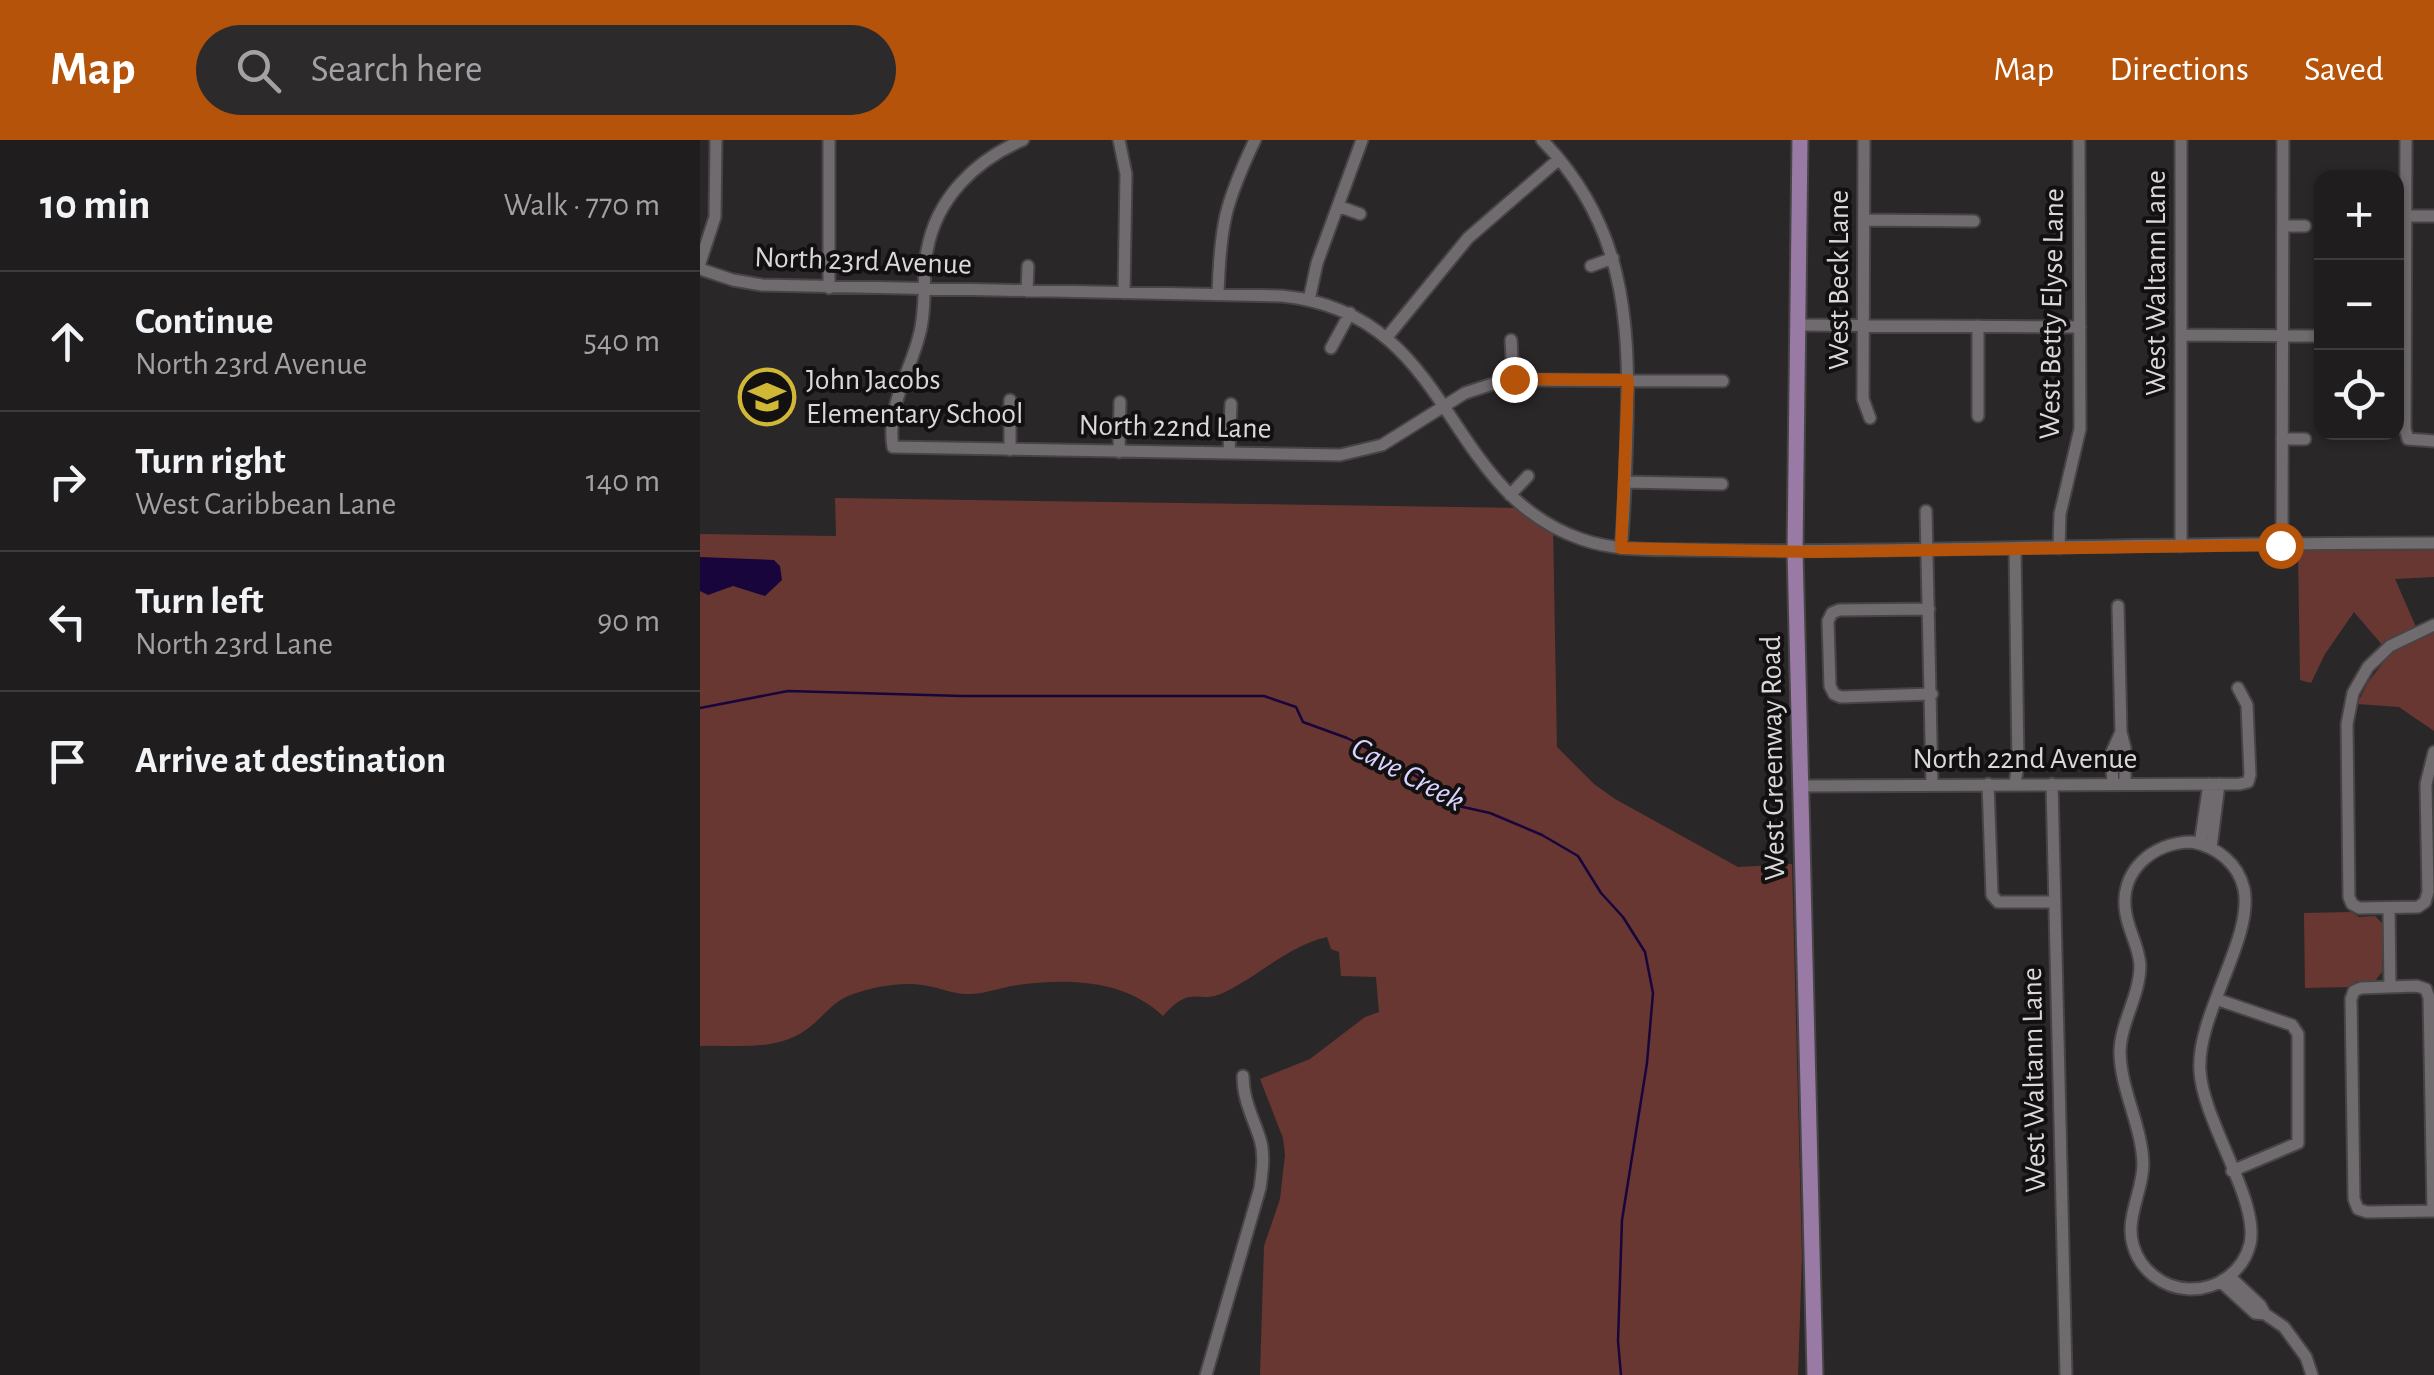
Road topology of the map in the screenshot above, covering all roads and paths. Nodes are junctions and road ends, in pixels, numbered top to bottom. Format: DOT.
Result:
graph roads {
  1 [pos="716,140"];
  2 [pos="828,140"];
  3 [pos="1120,140"];
  4 [pos="1255,140"];
  5 [pos="1362,140"];
  6 [pos="1542,140"];
  7 [pos="1800,140"];
  8 [pos="1864,140"];
  9 [pos="2079,140"];
  10 [pos="2181,140"];
  11 [pos="2282,140"];
  12 [pos="2406,140"];
  13 [pos="1014,142"];
  14 [pos="1560,159"];
  15 [pos="1338,206"];
  16 [pos="1360,214"];
  17 [pos="2406,216"];
  18 [pos="2434,216"];
  19 [pos="1864,220"];
  20 [pos="1974,221"];
  21 [pos="2283,226"];
  22 [pos="2305,226"];
  23 [pos="1613,258"];
  24 [pos="2404,264"];
  25 [pos="700,266"];
  26 [pos="1028,266"];
  27 [pos="1591,266"];
  28 [pos="829,288"];
  29 [pos="924,290"];
  30 [pos="1027,292"];
  31 [pos="1124,293"];
  32 [pos="1218,294"];
  33 [pos="1308,300"];
  34 [pos="1350,313"];
  35 [pos="1863,325"];
  36 [pos="1798,326"];
  37 [pos="1978,326"];
  38 [pos="2080,326"];
  39 [pos="2181,335"];
  40 [pos="2282,336"];
  41 [pos="2314,336"];
  42 [pos="1387,337"];
  43 [pos="1511,340"];
  44 [pos="1331,348"];
  45 [pos="2402,350"];
  46 [pos="1514,379"];
  47 [pos="1628,380"];
  48 [pos="1723,381"];
  49 [pos="1010,400"];
  50 [pos="1120,402"];
  51 [pos="1230,404"];
  52 [pos="1444,407"];
  53 [pos="1978,416"];
  54 [pos="1870,418"];
  55 [pos="2282,439"];
  56 [pos="2305,439"];
  57 [pos="2434,441"];
  58 [pos="1010,450"];
  59 [pos="1119,452"];
  60 [pos="1230,453"];
  61 [pos="1528,476"];
  62 [pos="1626,482"];
  63 [pos="1722,484"];
  64 [pos="1510,495"];
  65 [pos="1926,512"];
  66 [pos="2434,543"];
  67 [pos="2282,544"];
  68 [pos="2180,546"];
  69 [pos="1621,548"];
  70 [pos="2015,548"];
  71 [pos="2059,548"];
  72 [pos="1927,549"];
  73 [pos="1795,552"];
  74 [pos="2118,606"];
  75 [pos="1929,610"];
  76 [pos="2434,624"];
  77 [pos="2238,688"];
  78 [pos="1932,694"];
  79 [pos="2120,732"];
  80 [pos="2434,752"];
  81 [pos="2110,754"];
  82 [pos="2126,754"];
  83 [pos="1932,784"];
  84 [pos="1988,784"];
  85 [pos="2015,784"];
  86 [pos="2052,784"];
  87 [pos="2119,784"];
  88 [pos="2214,784"];
  89 [pos="1801,786"];
  90 [pos="2205,845"];
  91 [pos="2055,902"];
  92 [pos="2389,909"];
  93 [pos="2390,987"];
  94 [pos="2216,999"];
  95 [pos="1243,1076"];
  96 [pos="2232,1171"];
  97 [pos="2434,1212"];
  98 [pos="2225,1279"];
  99 [pos="1206,1375"];
  100 [pos="1815,1375"];
  101 [pos="2066,1375"];
  102 [pos="2312,1375"];
  1 -- 25 [label="street"];
  2 -- 28 [label="street"];
  3 -- 31 [label="street"];
  4 -- 32 [label="street"];
  5 -- 15 [label="street"];
  6 -- 14 [label="street"];
  7 -- 36 [label="main road, West Greenway Road"];
  8 -- 19 [label="street, West Beck Lane"];
  9 -- 38 [label="street, West Betty Elyse Lane"];
  10 -- 39 [label="street, West Waltann Lane"];
  11 -- 21 [label="street"];
  12 -- 17 [label="street"];
  13 -- 29 [label="street"];
  14 -- 23 [label="street"];
  14 -- 42 [label="street"];
  15 -- 16 [label="street"];
  15 -- 33 [label="street"];
  17 -- 18 [label="street"];
  17 -- 24 [label="street"];
  19 -- 20 [label="street"];
  19 -- 35 [label="street, West Beck Lane"];
  21 -- 22 [label="street"];
  21 -- 40 [label="street"];
  23 -- 27 [label="street"];
  23 -- 47 [label="street"];
  25 -- 28 [label="street, North 23rd Avenue"];
  26 -- 30 [label="street"];
  28 -- 29 [label="street, North 23rd Avenue"];
  29 -- 30 [label="street, North 23rd Avenue"];
  29 -- 58 [label="street, North 22nd Lane"];
  30 -- 31 [label="street, North 23rd Avenue"];
  31 -- 32 [label="street, North 23rd Avenue"];
  32 -- 33 [label="street, North 23rd Avenue"];
  33 -- 34 [label="street, North 23rd Avenue"];
  34 -- 42 [label="street, North 23rd Avenue"];
  34 -- 44 [label="street"];
  35 -- 36 [label="street"];
  35 -- 37 [label="street"];
  35 -- 54 [label="street, West Beck Lane"];
  36 -- 73 [label="main road, West Greenway Road"];
  37 -- 38 [label="street"];
  37 -- 53 [label="street"];
  38 -- 71 [label="street, West Betty Elyse Lane"];
  39 -- 40 [label="street"];
  39 -- 68 [label="street, West Waltann Lane"];
  40 -- 41 [label="street"];
  40 -- 55 [label="street"];
  42 -- 52 [label="street, North 23rd Avenue"];
  43 -- 46 [label="street"];
  45 -- 57 [label="street"];
  46 -- 47 [label="street, North 22nd Lane"];
  46 -- 52 [label="street, North 22nd Lane"];
  47 -- 48 [label="street, North 22nd Lane"];
  47 -- 62 [label="street"];
  49 -- 58 [label="street"];
  50 -- 59 [label="street"];
  51 -- 60 [label="street"];
  52 -- 60 [label="street, North 22nd Lane"];
  52 -- 64 [label="street, North 23rd Avenue"];
  55 -- 56 [label="street"];
  55 -- 67 [label="street"];
  58 -- 59 [label="street, North 22nd Lane"];
  59 -- 60 [label="street, North 22nd Lane"];
  61 -- 64 [label="street"];
  62 -- 63 [label="street"];
  62 -- 69 [label="street"];
  64 -- 69 [label="street, North 23rd Avenue"];
  65 -- 72 [label="street"];
  66 -- 67 [label="street, North 23rd Avenue"];
  67 -- 68 [label="street, North 23rd Avenue"];
  68 -- 71 [label="street, North 23rd Avenue"];
  69 -- 73 [label="street, North 23rd Avenue"];
  70 -- 71 [label="street, North 23rd Avenue"];
  70 -- 72 [label="street, North 23rd Avenue"];
  70 -- 85 [label="street"];
  72 -- 73 [label="street, North 23rd Avenue"];
  72 -- 75 [label="street"];
  73 -- 89 [label="main road, West Greenway Road"];
  74 -- 79 [label="street"];
  75 -- 78 [label="street"];
  75 -- 78 [label="street"];
  76 -- 92 [label="street"];
  77 -- 88 [label="street, North 22nd Avenue"];
  78 -- 83 [label="street"];
  79 -- 81 [label="street"];
  79 -- 82 [label="street"];
  80 -- 92 [label="street"];
  81 -- 82 [label="street"];
  81 -- 87 [label="street"];
  82 -- 87 [label="street"];
  83 -- 84 [label="street, North 22nd Avenue"];
  83 -- 89 [label="street, North 22nd Avenue"];
  84 -- 85 [label="street, North 22nd Avenue"];
  84 -- 91 [label="street"];
  85 -- 86 [label="street, North 22nd Avenue"];
  86 -- 87 [label="street, North 22nd Avenue"];
  86 -- 91 [label="street, West Waltann Lane"];
  87 -- 88 [label="street, North 22nd Avenue"];
  88 -- 90 [label="street"];
  89 -- 100 [label="main road, West Greenway Road"];
  90 -- 94 [label="street"];
  90 -- 98 [label="street"];
  91 -- 101 [label="street, West Waltann Lane"];
  92 -- 93 [label="street"];
  93 -- 97 [label="street"];
  93 -- 97 [label="street"];
  94 -- 96 [label="street"];
  94 -- 96 [label="street"];
  95 -- 99 [label="street"];
  96 -- 98 [label="street"];
  98 -- 102 [label="street"];
}
